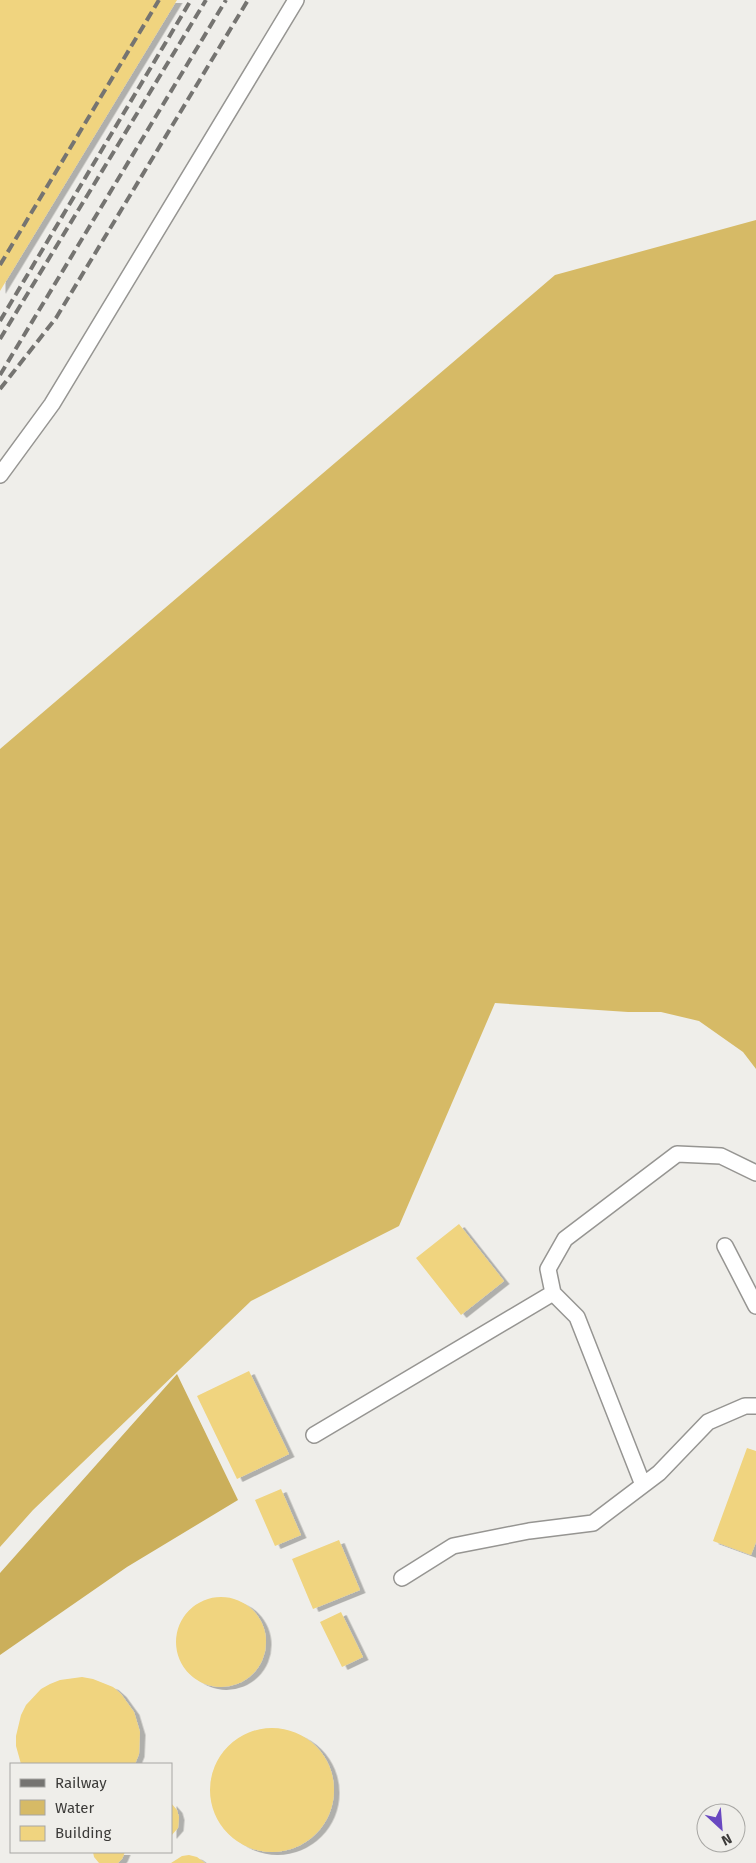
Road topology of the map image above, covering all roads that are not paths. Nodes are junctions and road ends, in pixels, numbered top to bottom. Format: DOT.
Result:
graph roads {
  1 [pos="296,0"];
  2 [pos="0,475"];
  3 [pos="756,1173"];
  4 [pos="725,1246"];
  5 [pos="553,1293"];
  6 [pos="756,1306"];
  7 [pos="756,1406"];
  8 [pos="314,1435"];
  9 [pos="643,1485"];
  10 [pos="402,1578"];
  1 -- 2 [label="lane"];
  3 -- 5 [label="lane"];
  4 -- 6 [label="lane"];
  5 -- 8 [label="lane"];
  5 -- 9 [label="lane"];
  7 -- 9 [label="lane"];
  9 -- 10 [label="lane"];
}
